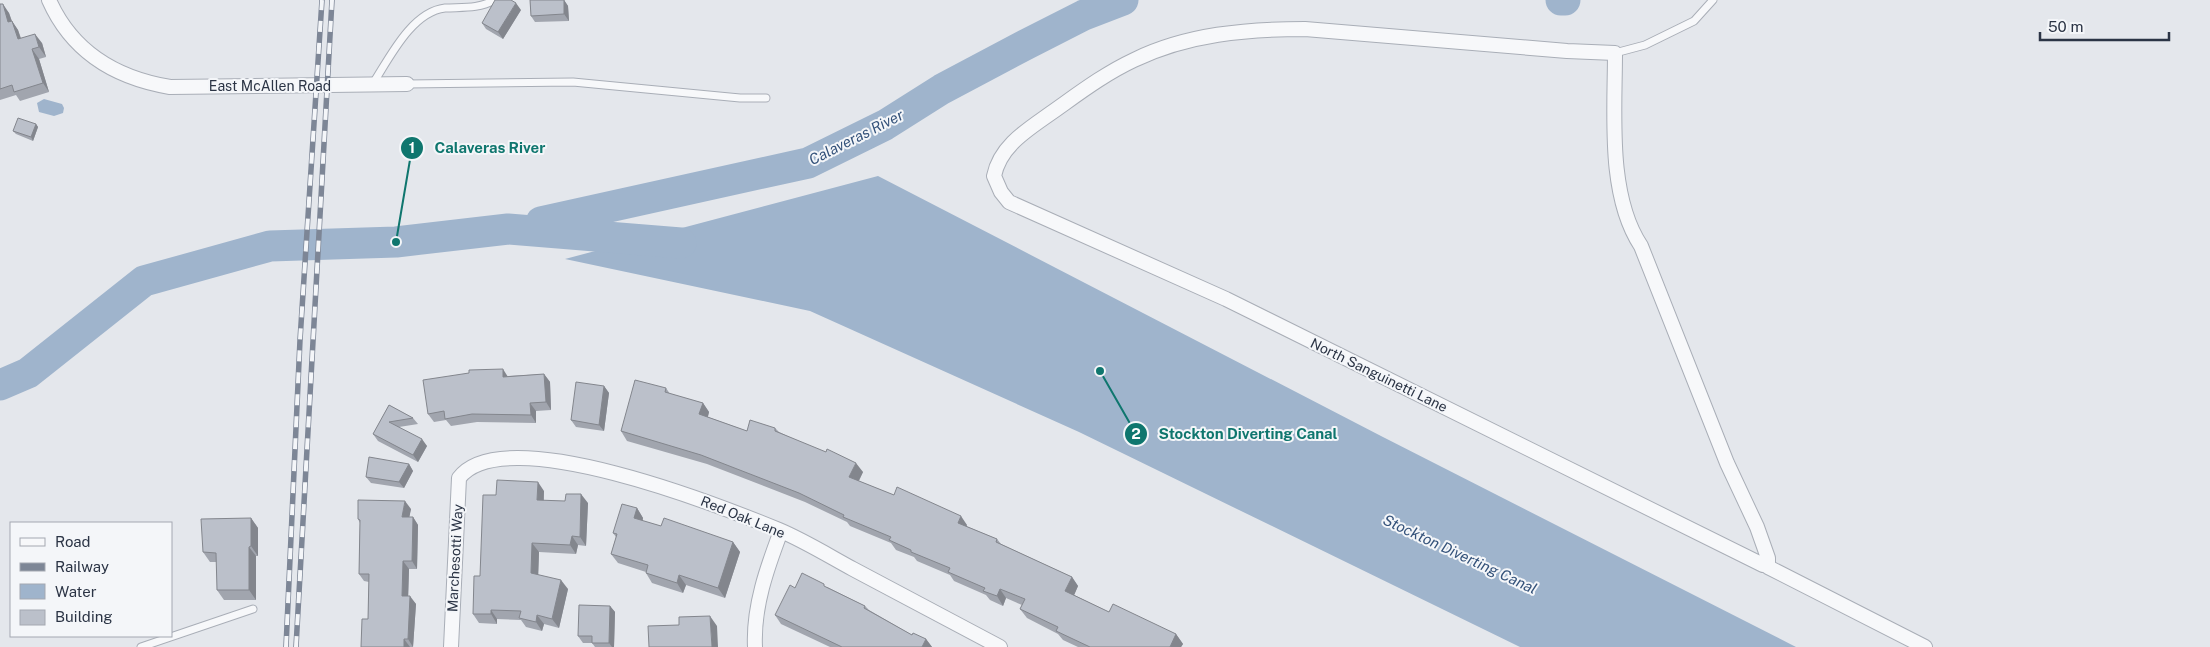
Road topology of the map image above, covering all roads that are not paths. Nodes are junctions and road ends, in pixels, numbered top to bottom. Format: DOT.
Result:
graph roads {
  1 [pos="49,0"];
  2 [pos="495,0"];
  3 [pos="1713,0"];
  4 [pos="1615,53"];
  5 [pos="407,84"];
  6 [pos="372,85"];
  7 [pos="766,98"];
  8 [pos="465,471"];
  9 [pos="781,531"];
  10 [pos="1768,565"];
  11 [pos="253,609"];
  12 [pos="171,637"];
  13 [pos="172,637"];
  14 [pos="142,647"];
  15 [pos="451,647"];
  16 [pos="755,647"];
  17 [pos="1000,647"];
  18 [pos="1925,647"];
  1 -- 6 [label="street, East McAllen Road"];
  2 -- 6 [label="lane"];
  3 -- 4 [label="lane"];
  4 -- 10 [label="street"];
  4 -- 10 [label="street, North Sanguinetti Lane"];
  5 -- 6 [label="street, East McAllen Road"];
  5 -- 7 [label="lane"];
  8 -- 9 [label="street, Red Oak Lane"];
  8 -- 15 [label="street, Marchesotti Way"];
  9 -- 16 [label="street"];
  9 -- 17 [label="street, Red Oak Lane"];
  10 -- 18 [label="street, North Sanguinetti Lane"];
  11 -- 13 [label="lane"];
  12 -- 14 [label="lane"];
}
